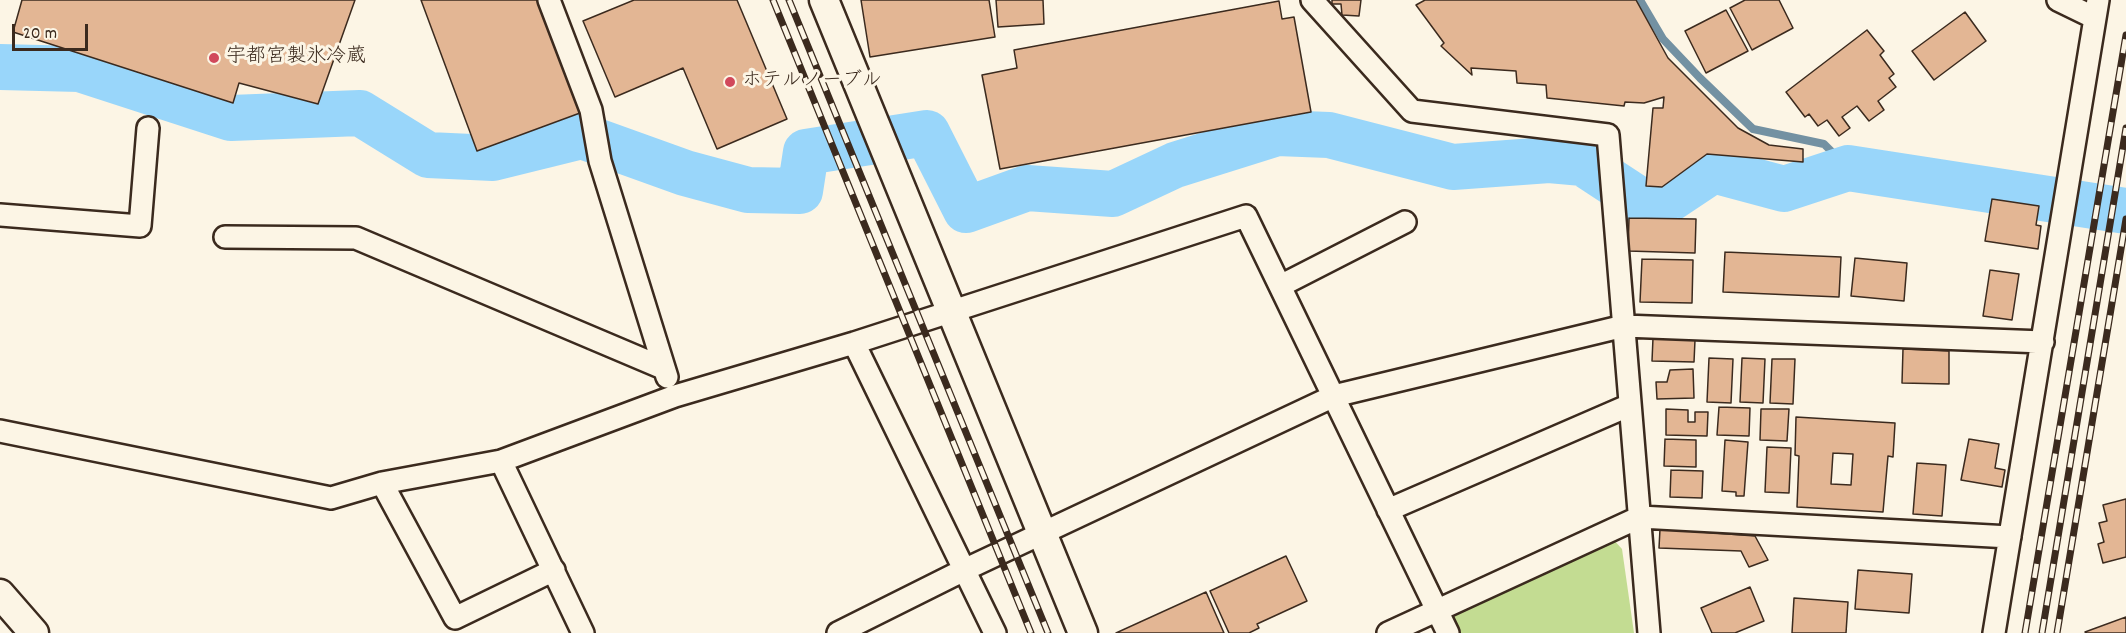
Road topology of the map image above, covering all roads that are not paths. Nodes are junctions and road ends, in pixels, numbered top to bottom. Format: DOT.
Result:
graph roads {
  1 [pos="549,0"];
  2 [pos="824,0"];
  3 [pos="1312,0"];
  4 [pos="2058,0"];
  5 [pos="2097,9"];
  6 [pos="148,128"];
  7 [pos="0,215"];
  8 [pos="1405,222"];
  9 [pos="225,237"];
  10 [pos="1280,286"];
  11 [pos="951,311"];
  12 [pos="1624,326"];
  13 [pos="2043,342"];
  14 [pos="854,343"];
  15 [pos="663,368"];
  16 [pos="675,396"];
  17 [pos="1334,396"];
  18 [pos="1630,405"];
  19 [pos="0,431"];
  20 [pos="501,461"];
  21 [pos="382,483"];
  22 [pos="1388,510"];
  23 [pos="1640,517"];
  24 [pos="1043,533"];
  25 [pos="2010,537"];
  26 [pos="554,570"];
  27 [pos="964,570"];
  28 [pos="0,594"];
  29 [pos="1437,610"];
  30 [pos="34,633"];
  31 [pos="583,633"];
  32 [pos="838,633"];
  33 [pos="995,633"];
  34 [pos="1083,633"];
  35 [pos="1388,633"];
  36 [pos="1448,633"];
  37 [pos="1649,633"];
  38 [pos="1994,633"];
  1 -- 15 [label="street"];
  2 -- 11 [label="street"];
  3 -- 12 [label="street"];
  4 -- 5 [label="street"];
  5 -- 13 [label="street"];
  6 -- 7 [label="street"];
  8 -- 10 [label="street"];
  9 -- 15 [label="street"];
  10 -- 11 [label="street"];
  10 -- 17 [label="street"];
  11 -- 14 [label="street"];
  11 -- 24 [label="street"];
  12 -- 13 [label="street"];
  12 -- 17 [label="street"];
  12 -- 18 [label="street"];
  13 -- 25 [label="street"];
  14 -- 16 [label="street"];
  14 -- 27 [label="street"];
  15 -- 16 [label="street"];
  16 -- 20 [label="street"];
  17 -- 22 [label="street"];
  17 -- 24 [label="street"];
  18 -- 22 [label="street"];
  18 -- 23 [label="street"];
  19 -- 21 [label="street"];
  20 -- 21 [label="street"];
  20 -- 26 [label="street"];
  21 -- 26 [label="street"];
  22 -- 29 [label="street"];
  23 -- 25 [label="street"];
  23 -- 29 [label="street"];
  23 -- 37 [label="street"];
  24 -- 27 [label="street"];
  24 -- 34 [label="street"];
  25 -- 38 [label="street"];
  26 -- 31 [label="street"];
  27 -- 32 [label="street"];
  27 -- 33 [label="street"];
  28 -- 30 [label="street"];
  29 -- 35 [label="street"];
  29 -- 36 [label="street"];
}
